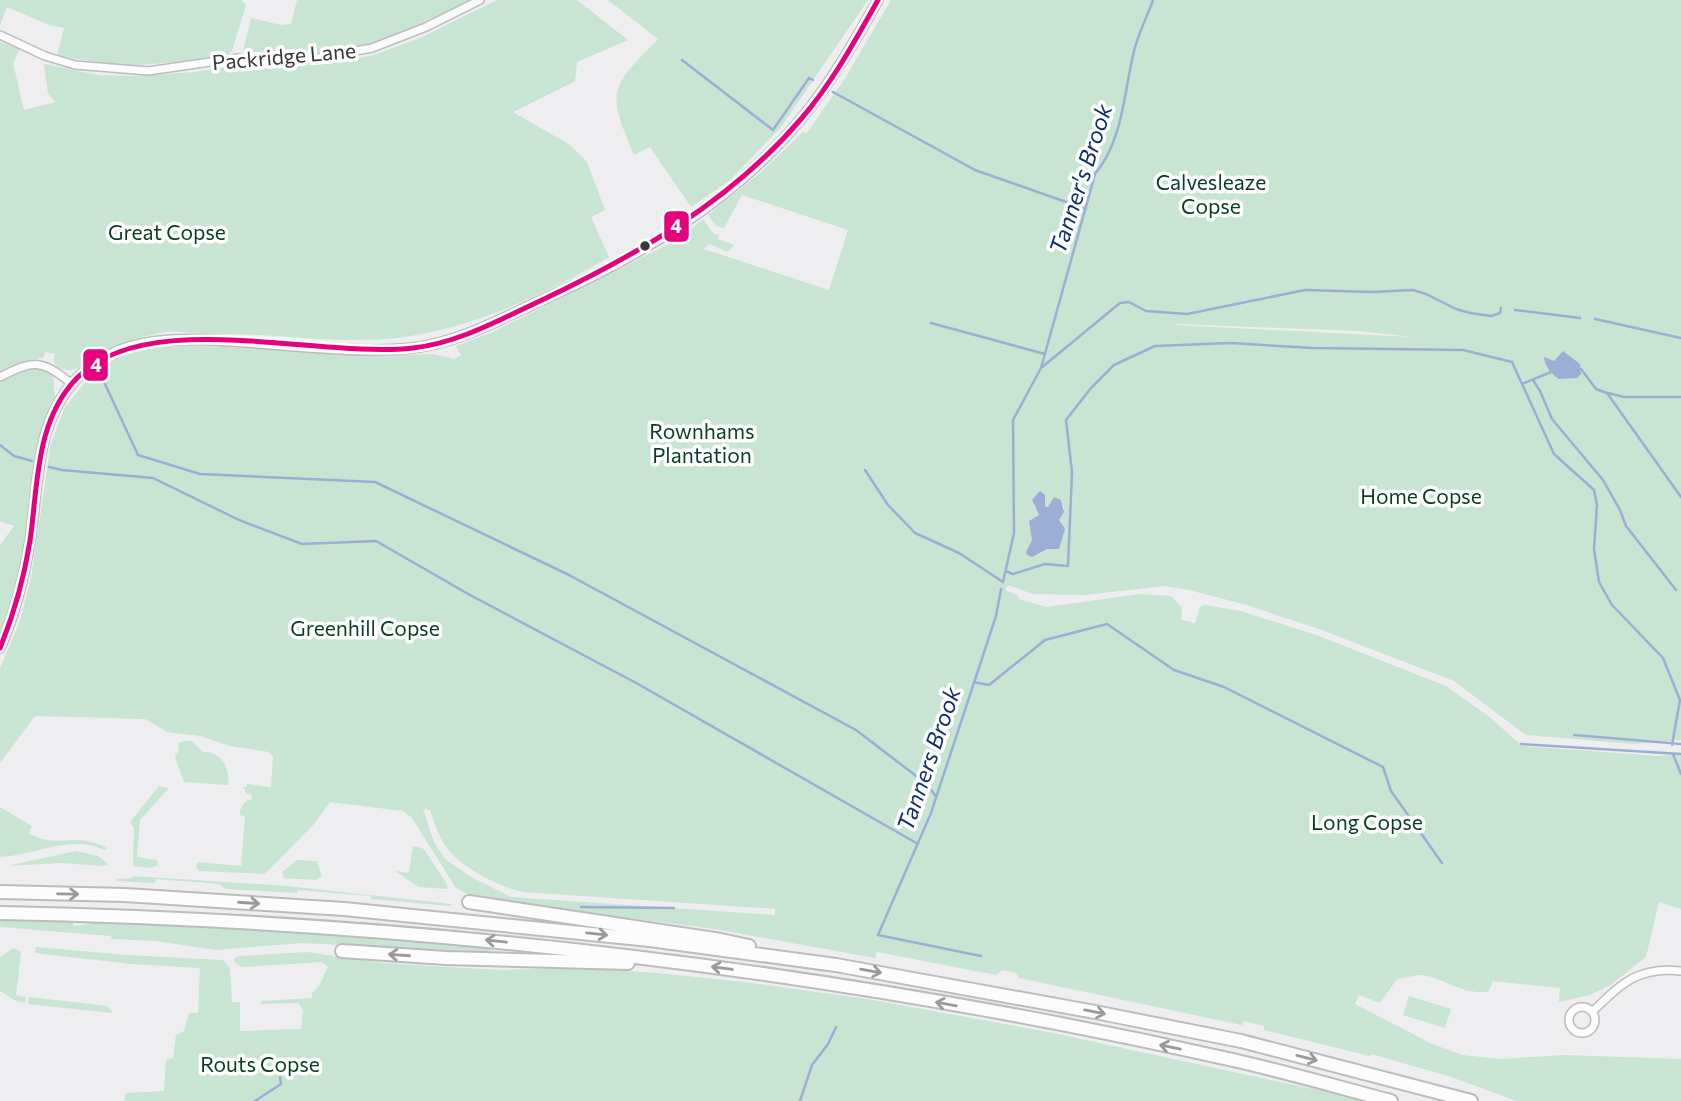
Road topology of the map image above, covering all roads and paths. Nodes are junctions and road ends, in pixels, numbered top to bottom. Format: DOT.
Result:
graph roads {
  1 [pos="480,0"];
  2 [pos="878,0"];
  3 [pos="0,35"];
  4 [pos="0,377"];
  5 [pos="72,384"];
  6 [pos="0,648"];
  7 [pos="0,892"];
  8 [pos="469,902"];
  9 [pos="0,913"];
  10 [pos="342,951"];
  11 [pos="663,960"];
  12 [pos="836,965"];
  13 [pos="1681,971"];
  14 [pos="1592,1012"];
  15 [pos="1391,1101"];
  16 [pos="1471,1101"];
  1 -- 3 [label="street, Packridge Lane"];
  2 -- 5 [label="street"];
  4 -- 5 [label="street"];
  5 -- 6 [label="street"];
  7 -- 12 [label="highway, one-way"];
  8 -- 12 [label="highway"];
  11 -- 9 [label="highway, one-way"];
  11 -- 10 [label="highway, one-way"];
  15 -- 11 [label="highway, one-way"];
  12 -- 16 [label="highway, one-way"];
  13 -- 14 [label="street"];
}
